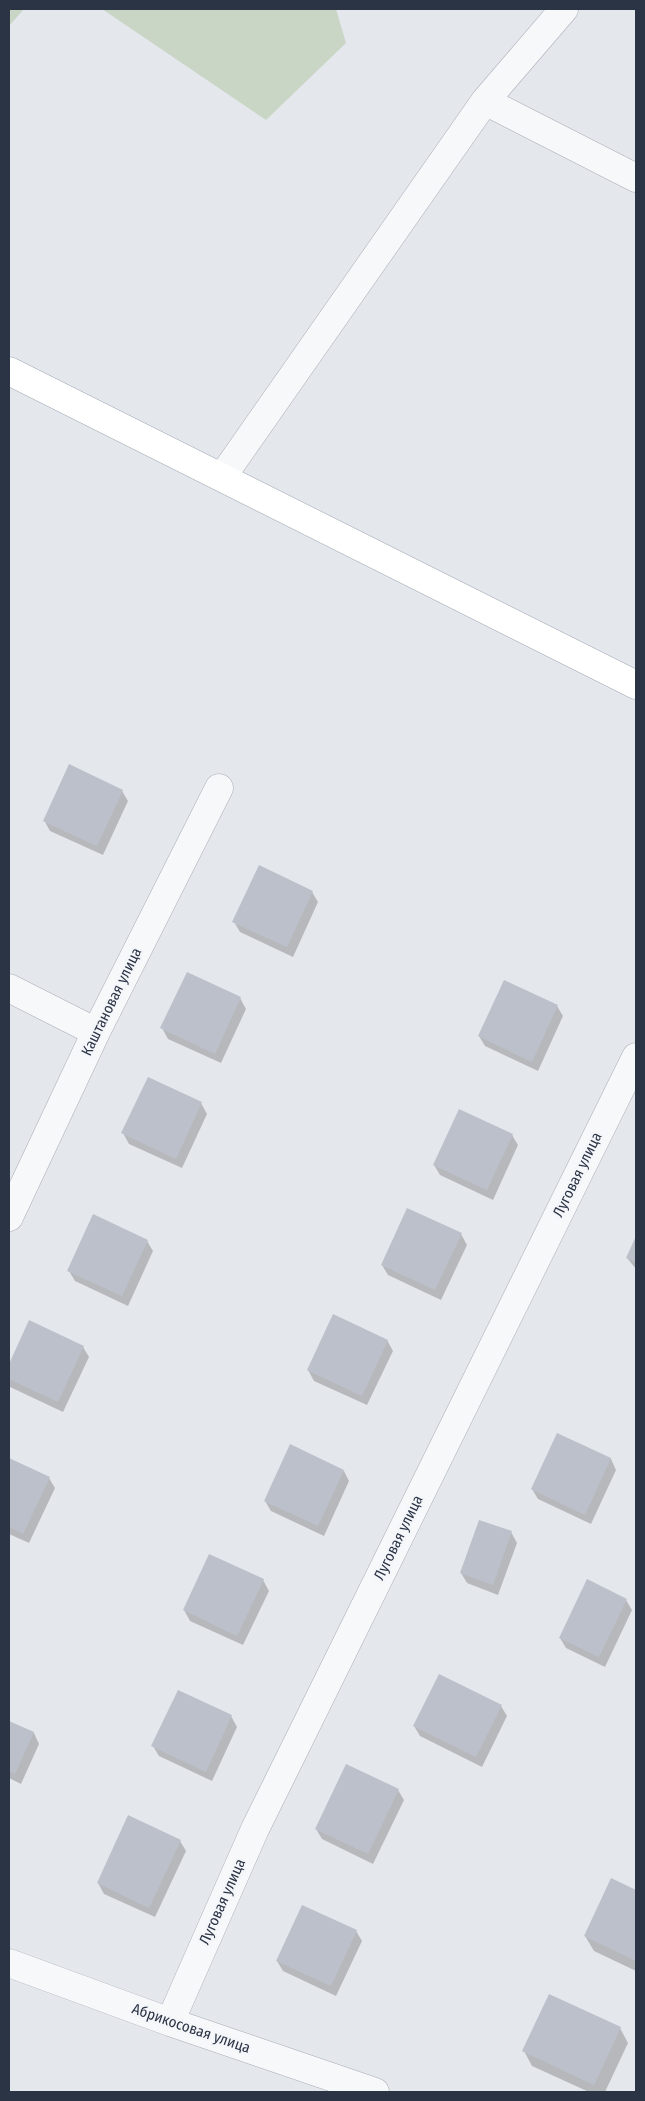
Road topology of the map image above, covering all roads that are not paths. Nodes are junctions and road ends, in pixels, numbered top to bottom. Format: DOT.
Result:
graph roads {
  1 [pos="564,9"];
  2 [pos="485,101"];
  3 [pos="636,178"];
  4 [pos="9,371"];
  5 [pos="222,477"];
  6 [pos="636,685"];
  7 [pos="219,788"];
  8 [pos="9,988"];
  9 [pos="96,1032"];
  10 [pos="636,1057"];
  11 [pos="9,1218"];
  12 [pos="9,1963"];
  13 [pos="170,2022"];
  14 [pos="375,2092"];
  1 -- 2 [label="lane"];
  2 -- 3 [label="lane"];
  2 -- 5 [label="lane"];
  4 -- 5 [label="main road"];
  5 -- 6 [label="main road"];
  7 -- 9 [label="lane, Каштановая улица"];
  8 -- 9 [label="lane"];
  9 -- 11 [label="lane, Каштановая улица"];
  10 -- 13 [label="lane, Луговая улица"];
  12 -- 13 [label="lane, Абрикосовая улица"];
  13 -- 14 [label="lane, Абрикосовая улица"];
}
